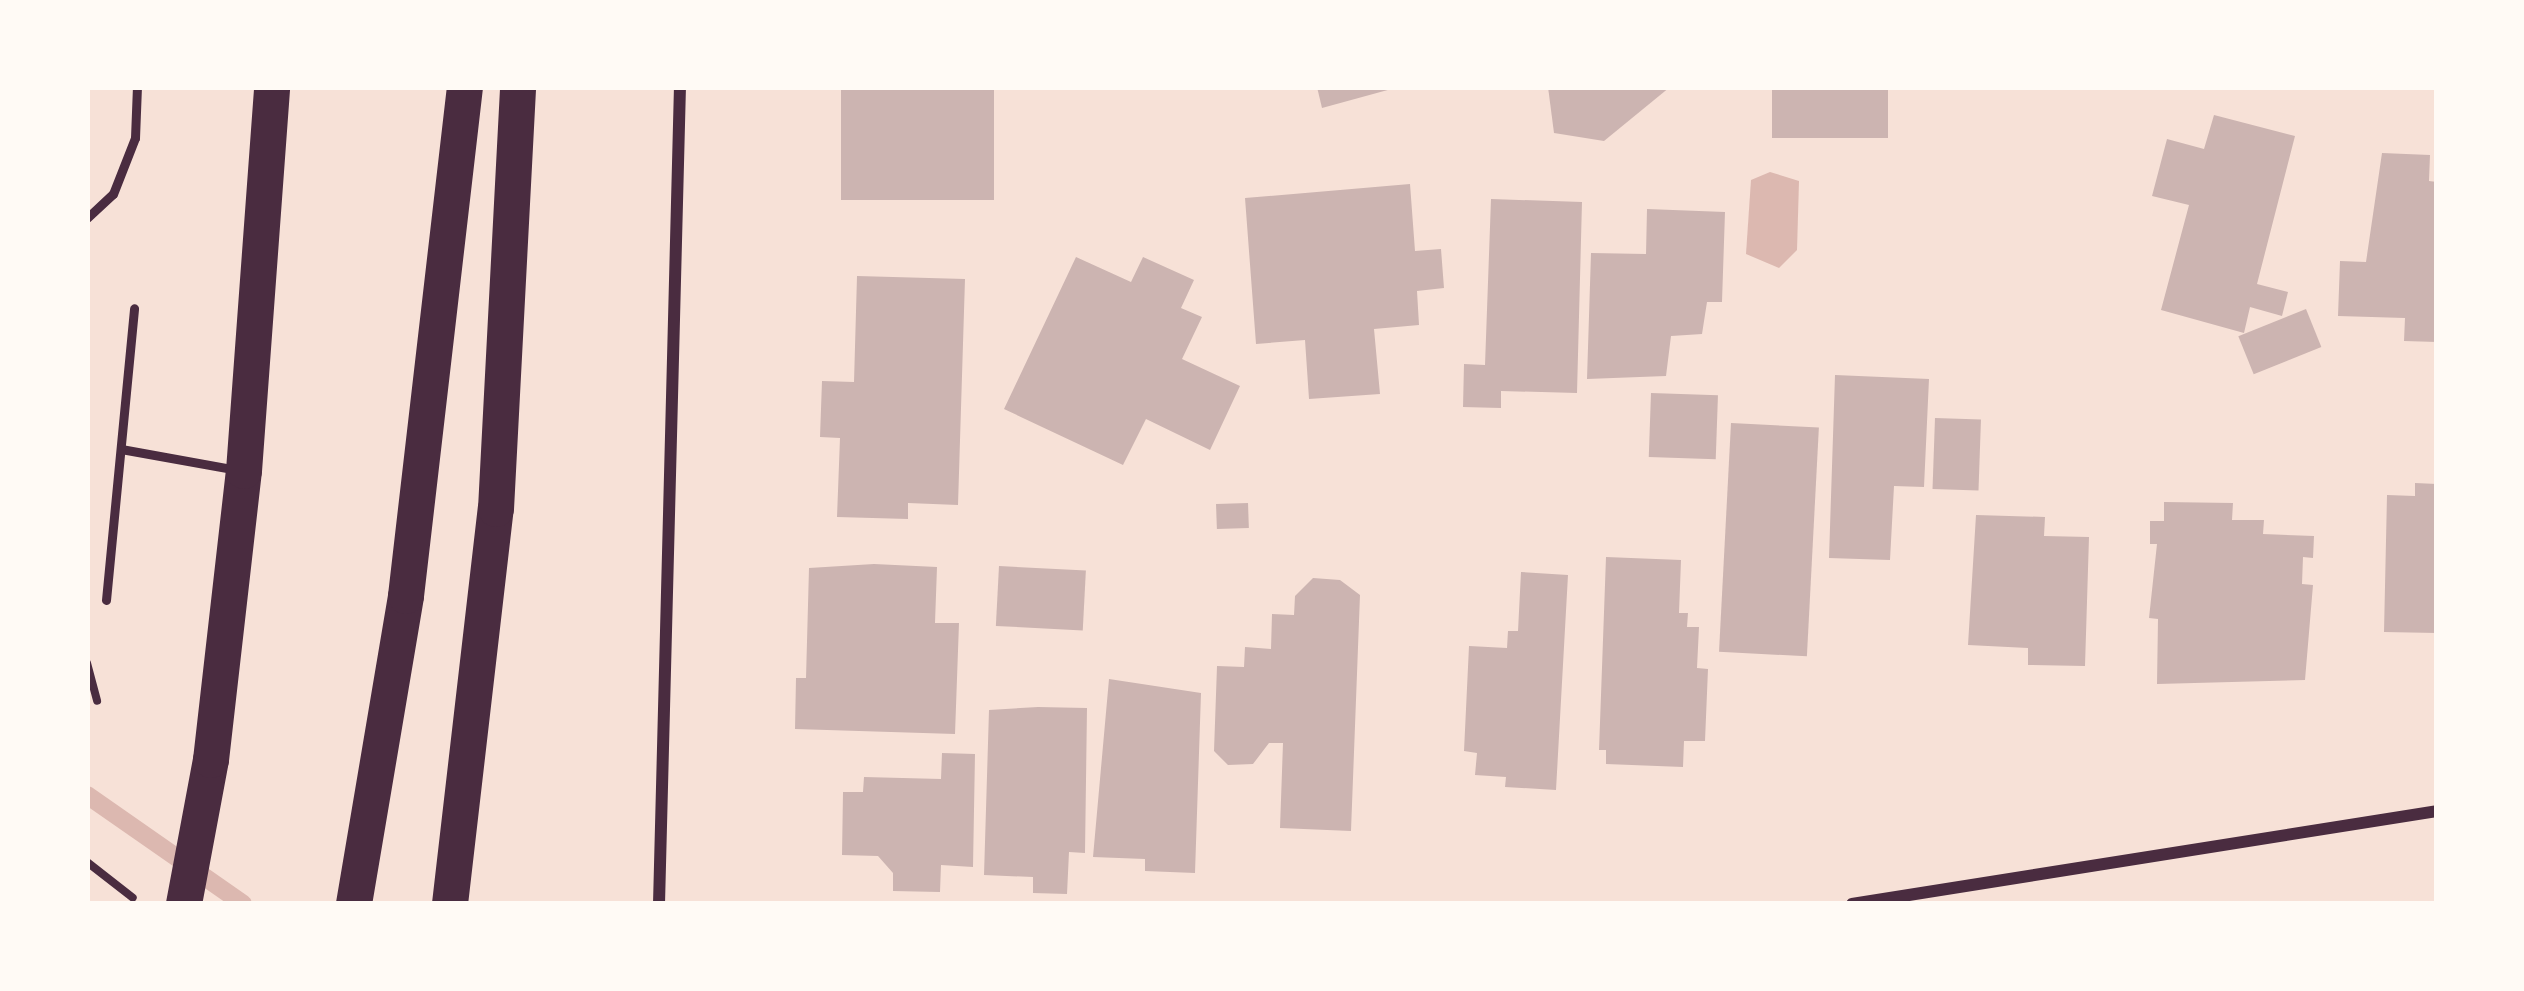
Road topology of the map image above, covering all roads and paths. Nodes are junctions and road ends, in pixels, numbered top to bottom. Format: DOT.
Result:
graph roads {
  1 [pos="136,87"];
  2 [pos="272,87"];
  3 [pos="465,87"];
  4 [pos="518,87"];
  5 [pos="680,87"];
  6 [pos="87,218"];
  7 [pos="134,308"];
  8 [pos="121,448"];
  9 [pos="244,471"];
  10 [pos="106,600"];
  11 [pos="87,663"];
  12 [pos="97,701"];
  13 [pos="2437,811"];
  14 [pos="87,862"];
  15 [pos="356,893"];
  16 [pos="140,904"];
  17 [pos="184,904"];
  18 [pos="450,904"];
  19 [pos="659,904"];
  20 [pos="1852,904"];
  1 -- 6 [label="lane"];
  2 -- 9 [label="highway"];
  3 -- 15 [label="highway"];
  4 -- 18 [label="highway"];
  5 -- 19 [label="street"];
  7 -- 8 [label="lane"];
  8 -- 9 [label="lane"];
  8 -- 10 [label="lane"];
  9 -- 17 [label="highway"];
  11 -- 12 [label="path"];
  13 -- 20 [label="street"];
  14 -- 16 [label="path"];
}
